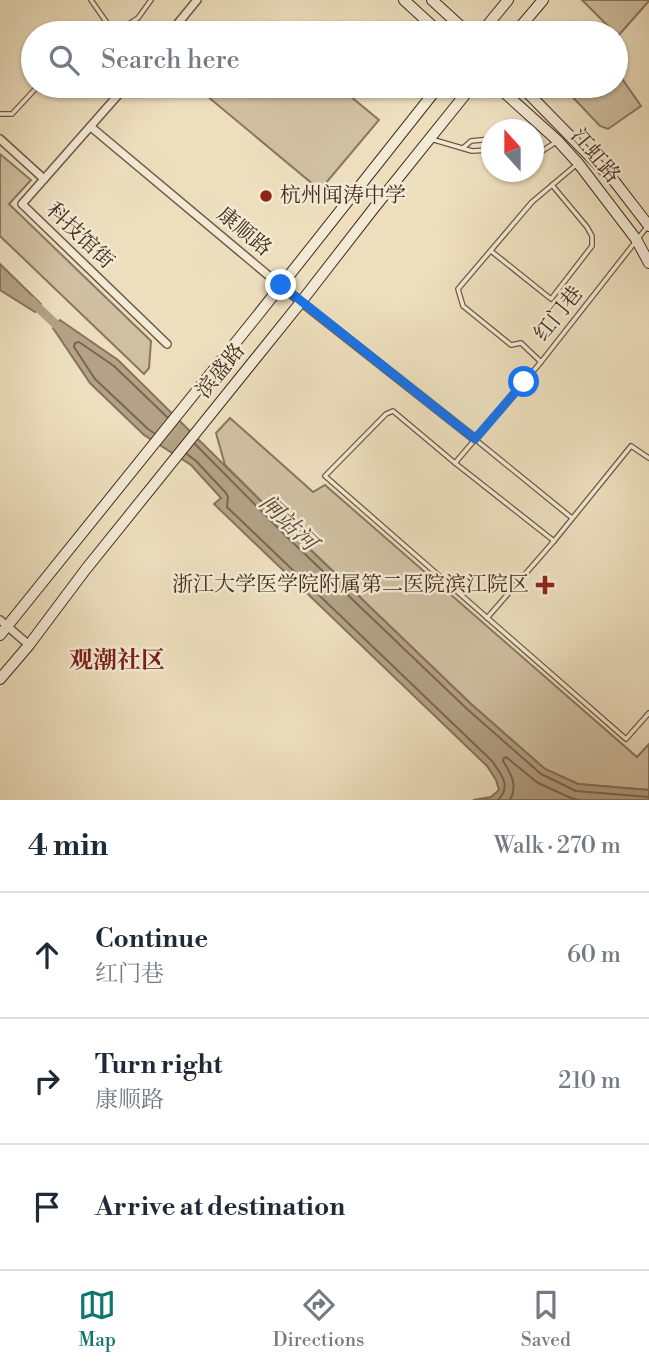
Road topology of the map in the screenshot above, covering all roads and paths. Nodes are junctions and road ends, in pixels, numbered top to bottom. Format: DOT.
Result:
graph roads {
  1 [pos="91,0"];
  2 [pos="151,0"];
  3 [pos="197,0"];
  4 [pos="404,0"];
  5 [pos="432,0"];
  6 [pos="508,0"];
  7 [pos="543,0"];
  8 [pos="106,21"];
  9 [pos="133,21"];
  10 [pos="180,21"];
  11 [pos="427,21"];
  12 [pos="455,21"];
  13 [pos="491,21"];
  14 [pos="525,21"];
  15 [pos="27,98"];
  16 [pos="115,98"];
  17 [pos="429,98"];
  18 [pos="462,98"];
  19 [pos="510,98"];
  20 [pos="533,98"];
  21 [pos="0,114"];
  22 [pos="91,127"];
  23 [pos="429,138"];
  24 [pos="0,139"];
  25 [pos="481,140"];
  26 [pos="558,141"];
  27 [pos="463,148"];
  28 [pos="544,150"];
  29 [pos="481,151"];
  30 [pos="578,163"];
  31 [pos="44,179"];
  32 [pos="552,185"];
  33 [pos="649,226"];
  34 [pos="636,239"];
  35 [pos="491,251"];
  36 [pos="649,263"];
  37 [pos="281,285"];
  38 [pos="302,302"];
  39 [pos="167,344"];
  40 [pos="541,362"];
  41 [pos="475,439"];
  42 [pos="649,458"];
  43 [pos="455,463"];
  44 [pos="572,518"];
  45 [pos="554,541"];
  46 [pos="487,618"];
  47 [pos="2,627"];
  48 [pos="29,645"];
  49 [pos="0,679"];
  50 [pos="649,713"];
  1 -- 8 [label="lane"];
  2 -- 9 [label="lane"];
  3 -- 10 [label="street"];
  4 -- 11 [label="main road"];
  5 -- 12 [label="main road"];
  6 -- 13 [label="main road"];
  7 -- 14 [label="main road"];
  15 -- 21 [label="lane"];
  16 -- 22 [label="street, 科技馆街"];
  17 -- 37 [label="main road, 滨盛路"];
  18 -- 23 [label="main road, 滨盛路"];
  19 -- 26 [label="main road, 江虹路"];
  20 -- 33 [label="main road, 江虹路"];
  22 -- 31 [label="street, 科技馆街"];
  22 -- 37 [label="street, 康顺路"];
  23 -- 27 [label="lane"];
  23 -- 38 [label="main road, 滨盛路"];
  24 -- 31 [label="street"];
  25 -- 27 [label="lane"];
  26 -- 28 [label="lane"];
  26 -- 30 [label="main road, 江虹路"];
  27 -- 29 [label="lane"];
  30 -- 32 [label="lane"];
  30 -- 34 [label="main road, 江虹路"];
  31 -- 39 [label="street, 科技馆街"];
  32 -- 35 [label="lane"];
  32 -- 35 [label="lane"];
  33 -- 34 [label="lane, 红门巷"];
  34 -- 36 [label="main road, 江虹路"];
  34 -- 40 [label="lane, 红门巷"];
  35 -- 40 [label="lane"];
  37 -- 38 [label="street, 康顺路"];
  37 -- 47 [label="main road, 滨盛路"];
  38 -- 41 [label="street, 康顺路"];
  38 -- 48 [label="main road, 滨盛路"];
  40 -- 41 [label="lane, 红门巷"];
  41 -- 43 [label="lane, 红门巷"];
  41 -- 44 [label="lane"];
  42 -- 44 [label="lane"];
  43 -- 45 [label="lane"];
  43 -- 46 [label="lane"];
  44 -- 45 [label="lane"];
  45 -- 46 [label="lane"];
  46 -- 50 [label="lane"];
  47 -- 48 [label="street"];
  48 -- 49 [label="main road, 滨盛路"];
}
